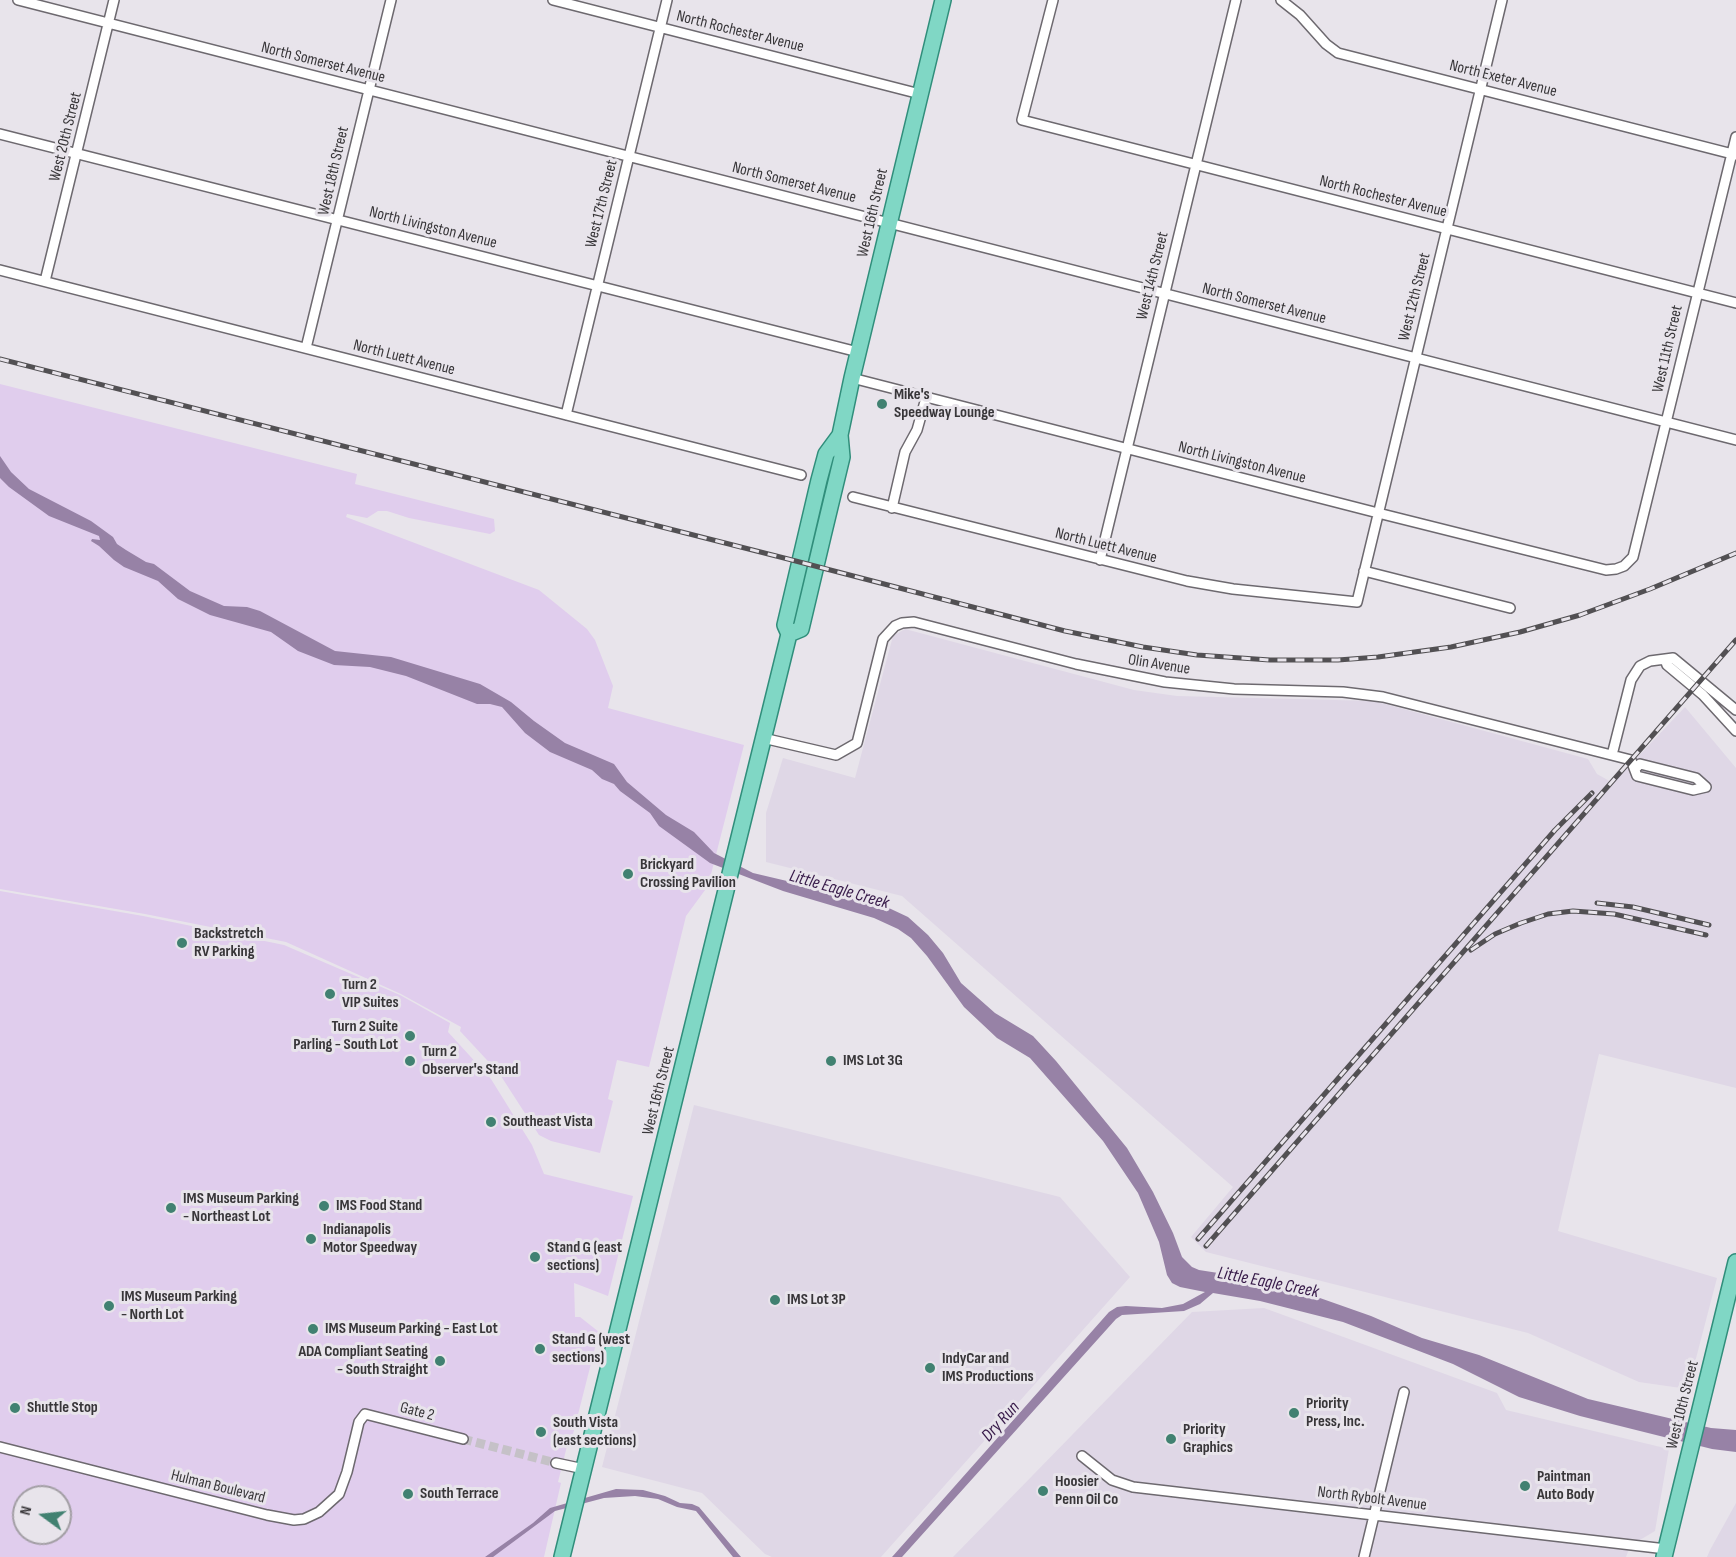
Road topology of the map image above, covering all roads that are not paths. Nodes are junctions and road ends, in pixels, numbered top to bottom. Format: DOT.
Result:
graph roads {
  1 [pos="18,0"];
  2 [pos="114,0"];
  3 [pos="391,0"];
  4 [pos="553,0"];
  5 [pos="667,0"];
  6 [pos="943,0"];
  7 [pos="1053,0"];
  8 [pos="1236,0"];
  9 [pos="1281,0"];
  10 [pos="1502,0"];
  11 [pos="109,23"];
  12 [pos="660,27"];
  13 [pos="1481,89"];
  14 [pos="369,90"];
  15 [pos="920,94"];
  16 [pos="0,134"];
  17 [pos="1736,137"];
  18 [pos="1734,154"];
  19 [pos="78,155"];
  20 [pos="629,157"];
  21 [pos="1195,165"];
  22 [pos="338,219"];
  23 [pos="889,223"];
  24 [pos="1447,229"];
  25 [pos="0,270"];
  26 [pos="45,281"];
  27 [pos="598,286"];
  28 [pos="1164,294"];
  29 [pos="1697,294"];
  30 [pos="1736,303"];
  31 [pos="306,348"];
  32 [pos="858,352"];
  33 [pos="1415,358"];
  34 [pos="852,378"];
  35 [pos="926,398"];
  36 [pos="566,415"];
  37 [pos="1666,423"];
  38 [pos="1736,440"];
  39 [pos="1127,448"];
  40 [pos="801,475"];
  41 [pos="853,497"];
  42 [pos="892,508"];
  43 [pos="1378,513"];
  44 [pos="1100,560"];
  45 [pos="1624,566"];
  46 [pos="1365,571"];
  47 [pos="1357,602"];
  48 [pos="1510,608"];
  49 [pos="1665,659"];
  50 [pos="1736,710"];
  51 [pos="1736,731"];
  52 [pos="763,738"];
  53 [pos="1612,755"];
  54 [pos="1635,769"];
  55 [pos="1736,1262"];
  56 [pos="1404,1392"];
  57 [pos="365,1414"];
  58 [pos="462,1439"];
  59 [pos="0,1447"];
  60 [pos="1082,1456"];
  61 [pos="556,1463"];
  62 [pos="584,1469"];
  63 [pos="1374,1514"];
  64 [pos="1665,1553"];
  65 [pos="562,1557"];
  66 [pos="1364,1557"];
  1 -- 11 [label="street, North Somerset Avenue"];
  2 -- 11 [label="street, West 20th Street"];
  3 -- 14 [label="street, West 18th Street"];
  4 -- 12 [label="street, North Rochester Avenue"];
  5 -- 12 [label="street, West 17th Street"];
  6 -- 15 [label="main road, West 16th Street"];
  7 -- 21 [label="street, North Rochester Avenue"];
  8 -- 21 [label="street, West 14th Street"];
  9 -- 13 [label="street, North Exeter Avenue"];
  10 -- 13 [label="street, West 12th Street"];
  11 -- 14 [label="street, North Somerset Avenue"];
  11 -- 19 [label="street, West 20th Street"];
  12 -- 15 [label="street, North Rochester Avenue"];
  12 -- 20 [label="street, West 17th Street"];
  13 -- 18 [label="street, North Exeter Avenue"];
  13 -- 24 [label="street, West 12th Street"];
  14 -- 20 [label="street, North Somerset Avenue"];
  14 -- 22 [label="street, West 18th Street"];
  15 -- 23 [label="main road, West 16th Street"];
  16 -- 19 [label="street, North Livingston Avenue"];
  17 -- 18 [label="street, West 11th Street"];
  18 -- 29 [label="street, West 11th Street"];
  19 -- 22 [label="street, North Livingston Avenue"];
  19 -- 26 [label="street, West 20th Street"];
  20 -- 23 [label="street, North Somerset Avenue"];
  20 -- 27 [label="street, West 17th Street"];
  21 -- 24 [label="street, North Rochester Avenue"];
  21 -- 28 [label="street, West 14th Street"];
  22 -- 27 [label="street, North Livingston Avenue"];
  22 -- 31 [label="street, West 18th Street"];
  23 -- 28 [label="street, North Somerset Avenue"];
  23 -- 32 [label="main road, West 16th Street"];
  24 -- 29 [label="street, North Rochester Avenue"];
  24 -- 33 [label="street, West 12th Street"];
  25 -- 26 [label="street, North Luett Avenue"];
  26 -- 31 [label="street, North Luett Avenue"];
  27 -- 32 [label="street, North Livingston Avenue"];
  27 -- 36 [label="street, West 17th Street"];
  28 -- 33 [label="street, North Somerset Avenue"];
  28 -- 39 [label="street, West 14th Street"];
  29 -- 30 [label="street, North Rochester Avenue"];
  29 -- 37 [label="street, West 11th Street"];
  31 -- 36 [label="street, North Luett Avenue"];
  32 -- 34 [label="main road, West 16th Street"];
  33 -- 37 [label="street, North Somerset Avenue"];
  33 -- 43 [label="street, West 12th Street"];
  34 -- 35 [label="street, North Livingston Avenue"];
  34 -- 52 [label="main road, West 16th Street"];
  35 -- 39 [label="street, North Livingston Avenue"];
  35 -- 42 [label="street"];
  36 -- 40 [label="street, North Luett Avenue"];
  37 -- 38 [label="street, North Somerset Avenue"];
  37 -- 45 [label="street, West 11th Street"];
  39 -- 43 [label="street, North Livingston Avenue"];
  39 -- 44 [label="street, West 14th Street"];
  41 -- 42 [label="street, North Luett Avenue"];
  42 -- 44 [label="street, North Luett Avenue"];
  43 -- 45 [label="street, North Livingston Avenue"];
  43 -- 46 [label="street, West 12th Street"];
  44 -- 47 [label="street, North Luett Avenue"];
  46 -- 47 [label="street, West 12th Street"];
  46 -- 48 [label="street"];
  49 -- 50 [label="street"];
  49 -- 51 [label="street"];
  49 -- 53 [label="street"];
  52 -- 53 [label="street, Olin Avenue"];
  52 -- 62 [label="main road, West 16th Street"];
  53 -- 54 [label="street, Olin Avenue"];
  54 -- 54 [label="street, Olin Avenue"];
  55 -- 64 [label="main road, West 10th Street"];
  56 -- 63 [label="street"];
  57 -- 58 [label="street, Gate 2"];
  57 -- 59 [label="street, Hulman Boulevard"];
  60 -- 63 [label="street, North Rybolt Avenue"];
  61 -- 62 [label="street"];
  62 -- 65 [label="main road, West 16th Street"];
  63 -- 64 [label="street, North Rybolt Avenue"];
  63 -- 66 [label="street"];
}
